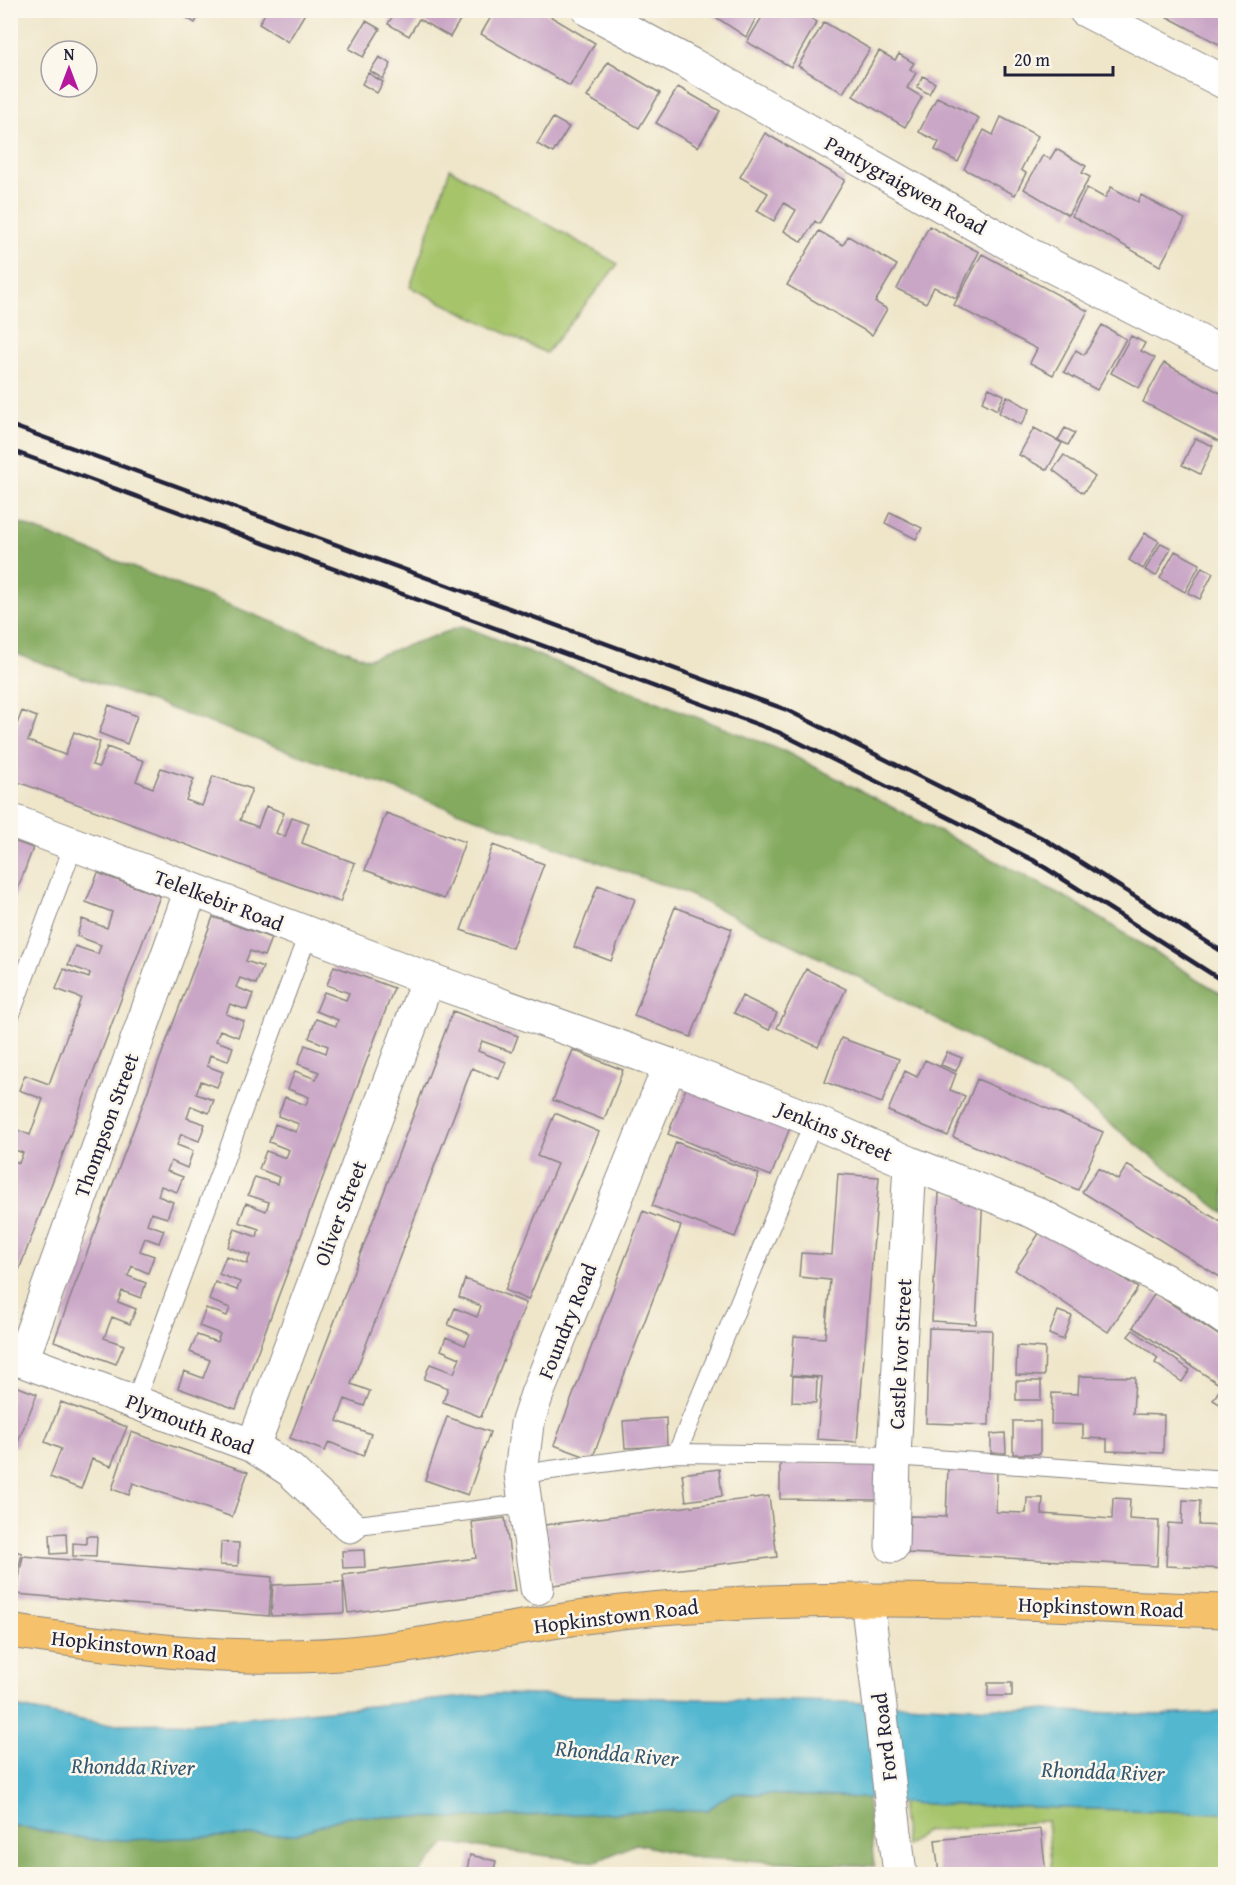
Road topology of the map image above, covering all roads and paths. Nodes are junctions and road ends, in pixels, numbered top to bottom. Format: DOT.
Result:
graph roads {
  1 [pos="589,10"];
  2 [pos="1085,10"];
  3 [pos="1226,83"];
  4 [pos="1226,355"];
  5 [pos="10,820"];
  6 [pos="74,844"];
  7 [pos="191,890"];
  8 [pos="308,934"];
  9 [pos="428,979"];
  10 [pos="10,1016"];
  11 [pos="670,1065"];
  12 [pos="814,1121"];
  13 [pos="910,1163"];
  14 [pos="1226,1320"];
  15 [pos="16,1358"];
  16 [pos="135,1402"];
  17 [pos="253,1446"];
  18 [pos="677,1453"];
  19 [pos="894,1456"];
  20 [pos="1226,1480"];
  21 [pos="522,1489"];
  22 [pos="350,1526"];
  23 [pos="892,1546"];
  24 [pos="537,1588"];
  25 [pos="867,1599"];
  26 [pos="1226,1611"];
  27 [pos="10,1631"];
  28 [pos="900,1875"];
  1 -- 4 [label="street, Pantygraigwen Road"];
  2 -- 3 [label="street"];
  5 -- 6 [label="street, Telelkebir Road"];
  6 -- 7 [label="street, Telelkebir Road"];
  6 -- 10 [label="lane"];
  7 -- 8 [label="street, Telelkebir Road"];
  7 -- 15 [label="street, Thompson Street"];
  8 -- 9 [label="street, Telelkebir Road"];
  8 -- 16 [label="lane"];
  9 -- 11 [label="street, Jenkins Street"];
  9 -- 17 [label="street, Oliver Street"];
  11 -- 12 [label="street, Jenkins Street"];
  11 -- 21 [label="street, Foundry Road"];
  12 -- 13 [label="street, Jenkins Street"];
  12 -- 18 [label="lane"];
  13 -- 14 [label="street, Jenkins Street"];
  13 -- 19 [label="street, Castle Ivor Street"];
  15 -- 16 [label="street, Plymouth Road"];
  16 -- 17 [label="street, Plymouth Road"];
  17 -- 22 [label="street, Plymouth Road"];
  18 -- 19 [label="lane"];
  18 -- 21 [label="lane"];
  19 -- 20 [label="lane"];
  19 -- 23 [label="street, Castle Ivor Street"];
  21 -- 22 [label="lane"];
  21 -- 24 [label="street, Foundry Road"];
  25 -- 26 [label="main road, Hopkinstown Road"];
  25 -- 27 [label="main road, Hopkinstown Road"];
  25 -- 28 [label="street, Ford Road"];
}
